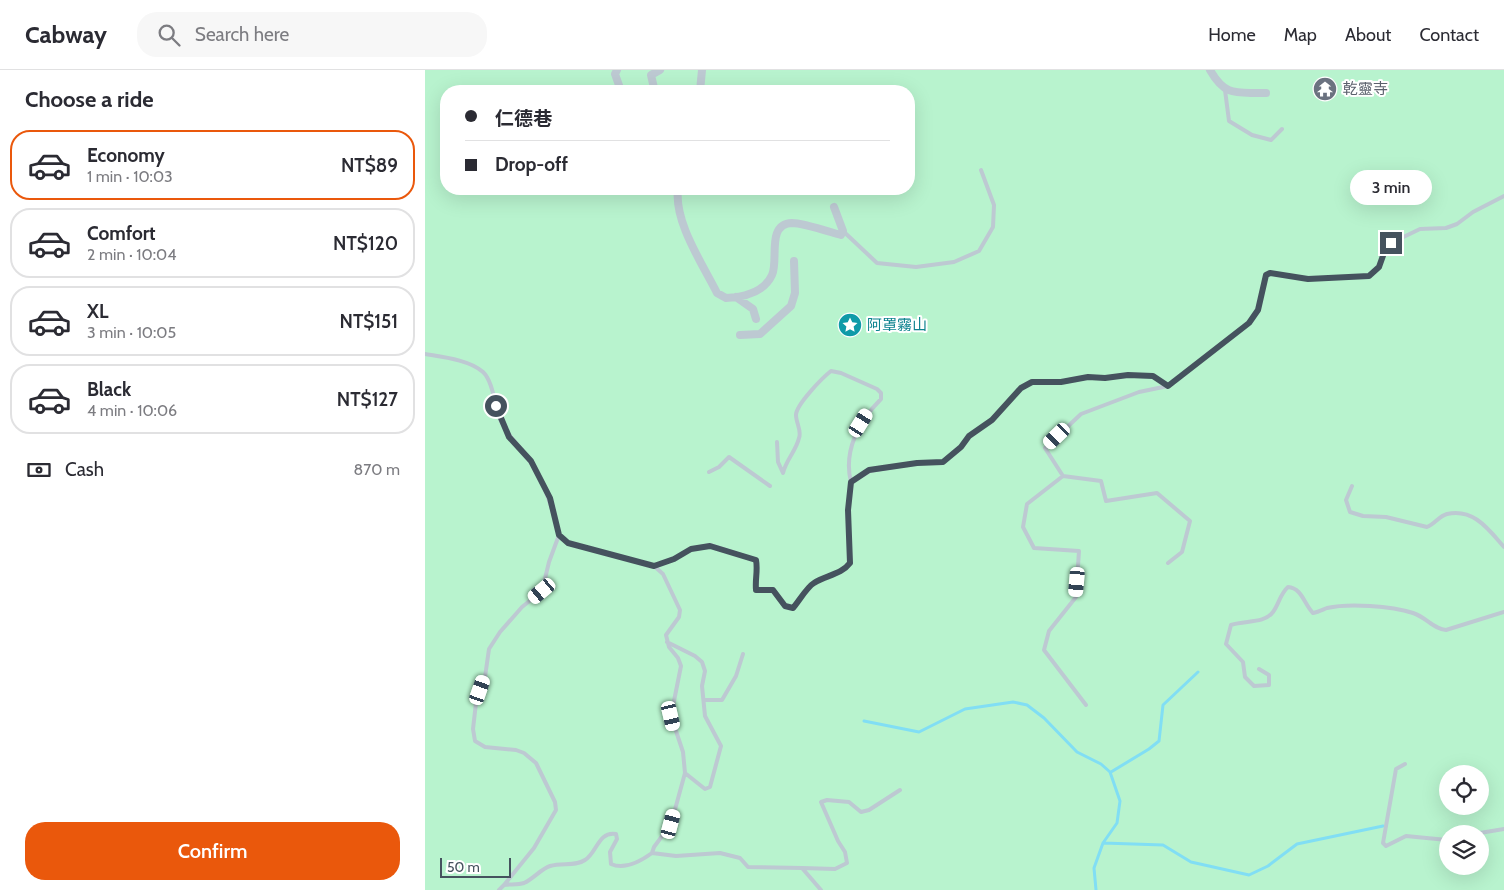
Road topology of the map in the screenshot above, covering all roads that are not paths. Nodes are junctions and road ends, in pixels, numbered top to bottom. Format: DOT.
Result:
graph roads {
  1 [pos="617,70"];
  2 [pos="661,70"];
  3 [pos="702,70"];
  4 [pos="1211,70"];
  5 [pos="619,85"];
  6 [pos="653,85"];
  7 [pos="701,85"];
  8 [pos="1225,90"];
  9 [pos="1266,93"];
  10 [pos="1282,129"];
  11 [pos="981,170"];
  12 [pos="677,195"];
  13 [pos="1504,196"];
  14 [pos="834,207"];
  15 [pos="843,230"];
  16 [pos="794,261"];
  17 [pos="736,297"];
  18 [pos="756,319"];
  19 [pos="740,335"];
  20 [pos="425,354"];
  21 [pos="1168,386"];
  22 [pos="777,442"];
  23 [pos="709,472"];
  24 [pos="1063,476"];
  25 [pos="851,482"];
  26 [pos="770,486"];
  27 [pos="1353,486"];
  28 [pos="559,535"];
  29 [pos="1504,547"];
  30 [pos="1168,563"];
  31 [pos="654,566"];
  32 [pos="1504,612"];
  33 [pos="667,642"];
  34 [pos="743,654"];
  35 [pos="1259,669"];
  36 [pos="703,700"];
  37 [pos="1086,705"];
  38 [pos="1405,764"];
  39 [pos="685,773"];
  40 [pos="900,790"];
  41 [pos="1504,828"];
  42 [pos="1489,831"];
  43 [pos="1439,839"];
  44 [pos="652,853"];
  45 [pos="802,868"];
  46 [pos="504,885"];
  47 [pos="499,890"];
  48 [pos="821,890"];
  1 -- 5 [label="street"];
  2 -- 6 [label="street"];
  3 -- 7 [label="street"];
  4 -- 8 [label="street"];
  8 -- 9 [label="street"];
  8 -- 10 [label="lane"];
  11 -- 15 [label="lane"];
  12 -- 17 [label="street"];
  13 -- 21 [label="lane"];
  14 -- 15 [label="street"];
  15 -- 17 [label="street"];
  16 -- 19 [label="street"];
  17 -- 18 [label="street"];
  20 -- 28 [label="lane"];
  21 -- 24 [label="lane"];
  21 -- 25 [label="lane"];
  22 -- 25 [label="lane"];
  23 -- 26 [label="lane"];
  24 -- 30 [label="lane"];
  24 -- 37 [label="lane"];
  25 -- 31 [label="lane"];
  27 -- 29 [label="lane"];
  28 -- 31 [label="lane"];
  28 -- 46 [label="lane"];
  31 -- 33 [label="lane"];
  32 -- 35 [label="lane"];
  33 -- 36 [label="lane"];
  33 -- 39 [label="lane"];
  34 -- 36 [label="lane"];
  36 -- 39 [label="lane"];
  38 -- 43 [label="lane"];
  39 -- 44 [label="lane"];
  40 -- 45 [label="lane"];
  41 -- 42 [label="lane"];
  44 -- 45 [label="lane"];
  44 -- 46 [label="lane"];
  45 -- 48 [label="lane"];
  46 -- 47 [label="lane"];
}
